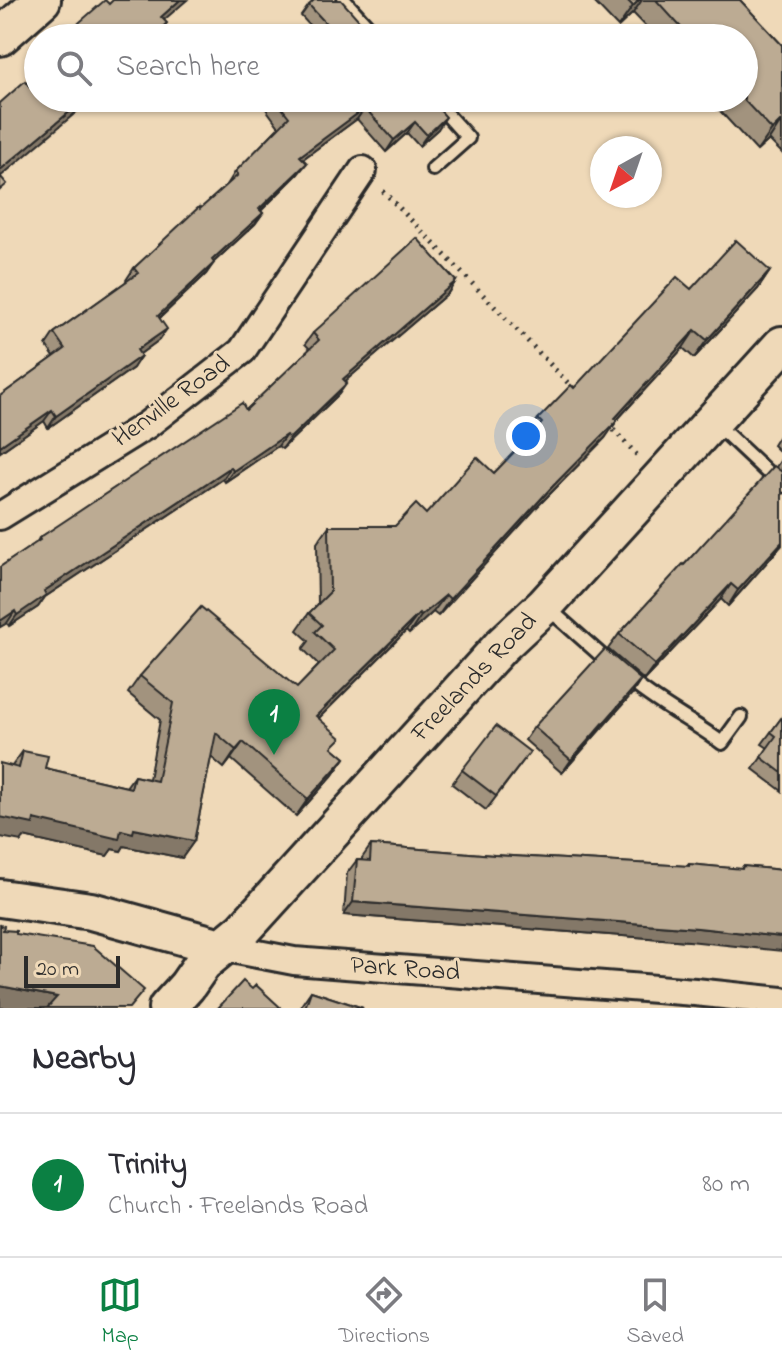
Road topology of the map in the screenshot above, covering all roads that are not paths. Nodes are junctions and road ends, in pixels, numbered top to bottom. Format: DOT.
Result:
graph roads {
  1 [pos="42,0"];
  2 [pos="344,0"];
  3 [pos="365,24"];
  4 [pos="0,37"];
  5 [pos="445,112"];
  6 [pos="433,169"];
  7 [pos="363,170"];
  8 [pos="782,345"];
  9 [pos="713,421"];
  10 [pos="782,486"];
  11 [pos="0,516"];
  12 [pos="545,605"];
  13 [pos="741,717"];
  14 [pos="0,898"];
  15 [pos="221,947"];
  16 [pos="686,1000"];
  17 [pos="782,1001"];
  18 [pos="167,1008"];
  1 -- 4 [label="street"];
  2 -- 3 [label="lane"];
  5 -- 6 [label="lane"];
  7 -- 11 [label="street, Henville Road"];
  8 -- 9 [label="street, Freelands Road"];
  9 -- 10 [label="lane"];
  9 -- 12 [label="street, Freelands Road"];
  12 -- 13 [label="lane"];
  12 -- 15 [label="street, Freelands Road"];
  14 -- 15 [label="street"];
  15 -- 16 [label="street, Park Road"];
  15 -- 18 [label="street, Freelands Road"];
  16 -- 17 [label="street, Park Road"];
}
